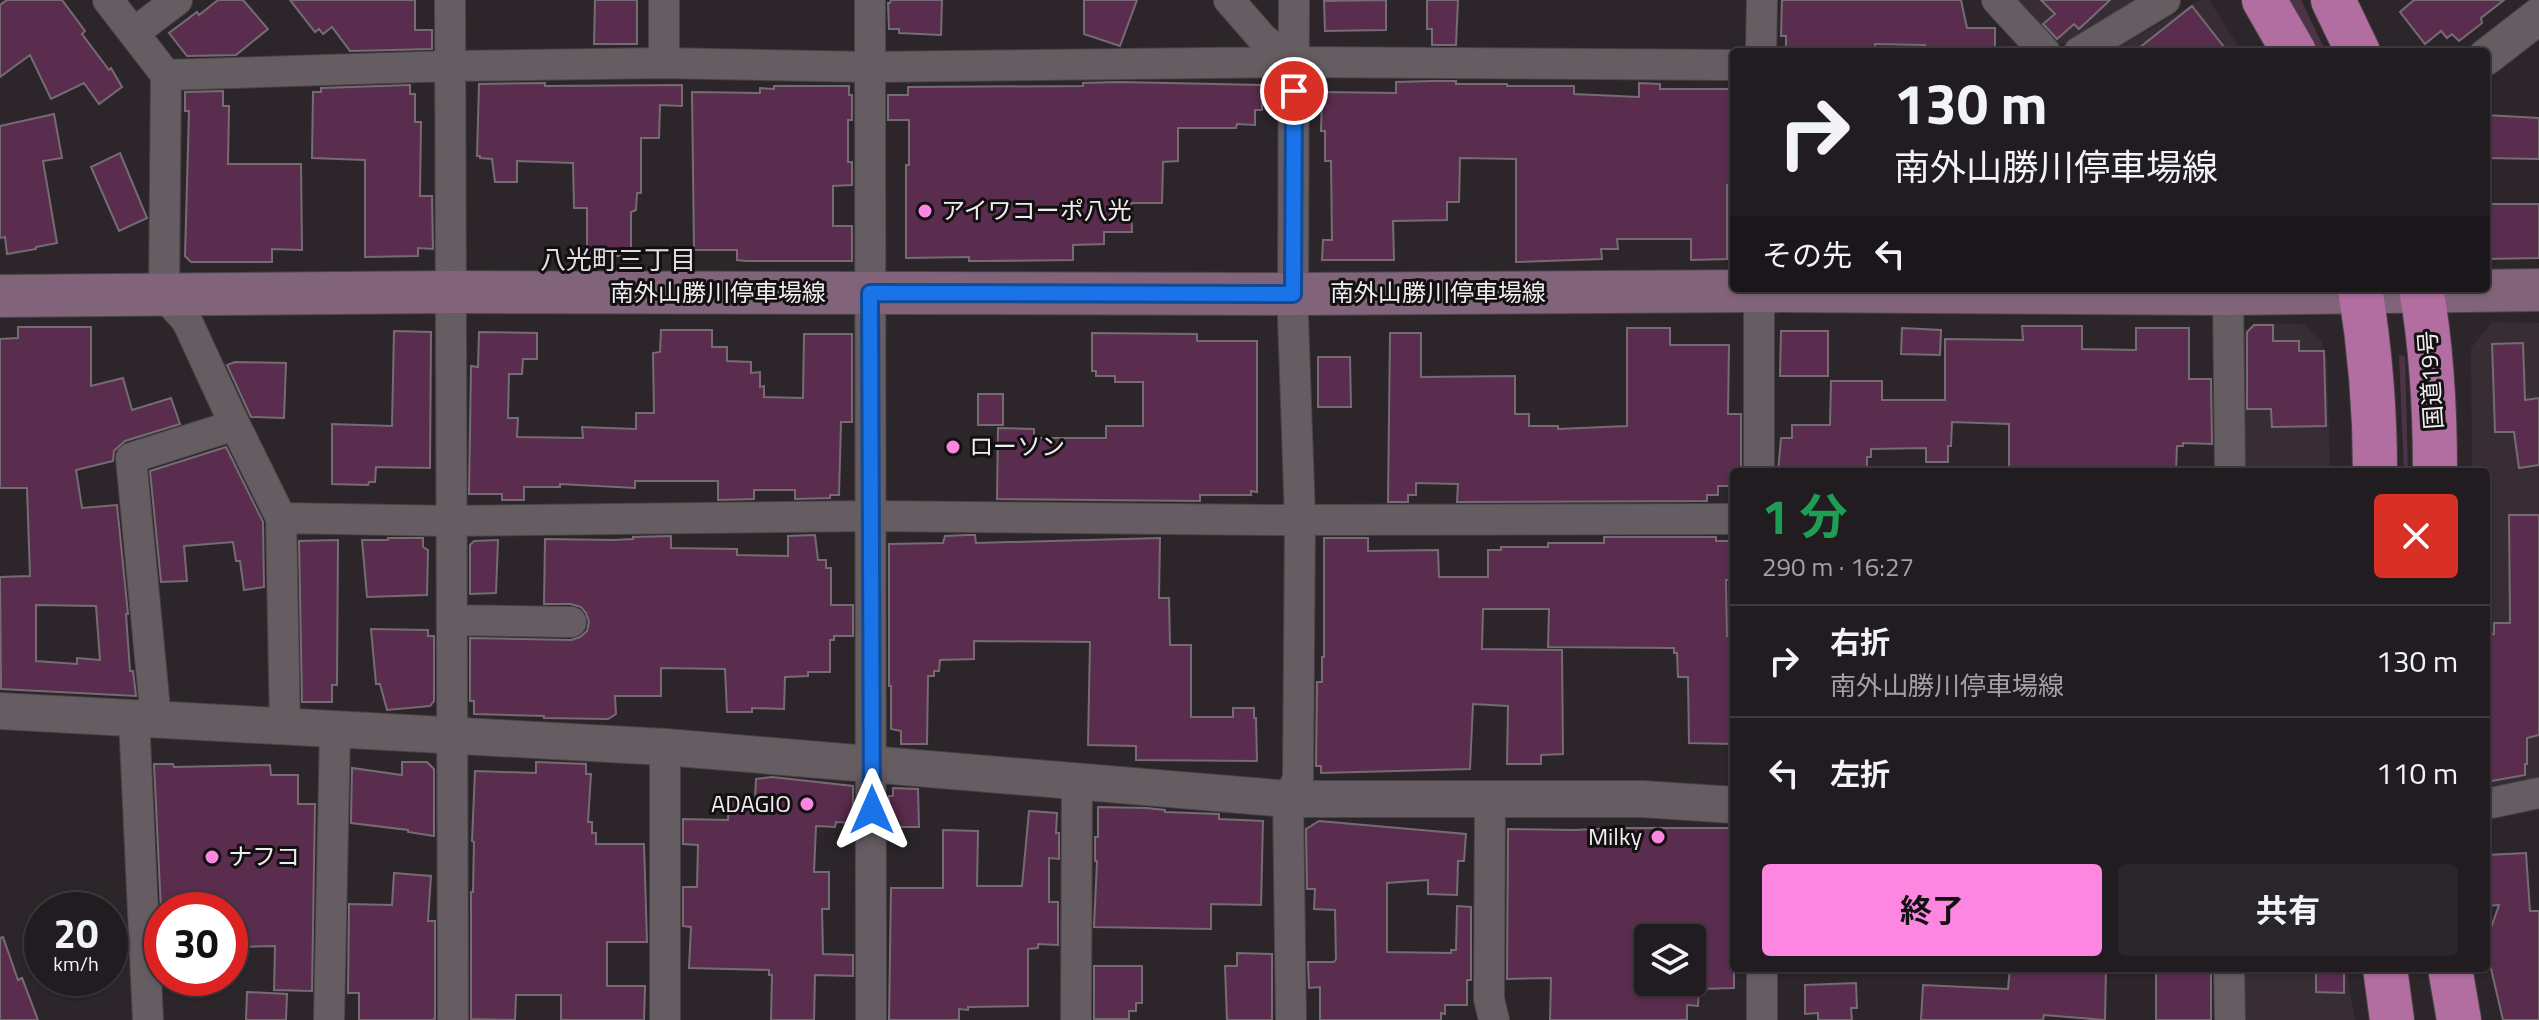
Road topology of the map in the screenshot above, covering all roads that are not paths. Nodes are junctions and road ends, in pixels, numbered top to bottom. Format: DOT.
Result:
graph roads {
  1 [pos="108,0"];
  2 [pos="177,0"];
  3 [pos="450,0"];
  4 [pos="664,0"];
  5 [pos="870,0"];
  6 [pos="1229,0"];
  7 [pos="1294,0"];
  8 [pos="1762,0"];
  9 [pos="1997,0"];
  10 [pos="2165,0"];
  11 [pos="2264,0"];
  12 [pos="2333,0"];
  13 [pos="2539,16"];
  14 [pos="135,32"];
  15 [pos="1761,48"];
  16 [pos="2041,48"];
  17 [pos="2086,48"];
  18 [pos="2292,48"];
  19 [pos="2356,48"];
  20 [pos="2490,54"];
  21 [pos="1294,62"];
  22 [pos="664,63"];
  23 [pos="1730,65"];
  24 [pos="451,66"];
  25 [pos="870,67"];
  26 [pos="166,75"];
  27 [pos="1730,290"];
  28 [pos="2490,290"];
  29 [pos="2539,290"];
  30 [pos="452,292"];
  31 [pos="1759,292"];
  32 [pos="2226,292"];
  33 [pos="2360,292"];
  34 [pos="2422,292"];
  35 [pos="870,293"];
  36 [pos="1293,294"];
  37 [pos="164,295"];
  38 [pos="0,296"];
  39 [pos="235,425"];
  40 [pos="1759,468"];
  41 [pos="2230,468"];
  42 [pos="2375,468"];
  43 [pos="2435,468"];
  44 [pos="870,516"];
  45 [pos="281,518"];
  46 [pos="1300,519"];
  47 [pos="1730,519"];
  48 [pos="452,521"];
  49 [pos="452,620"];
  50 [pos="571,622"];
  51 [pos="0,711"];
  52 [pos="145,719"];
  53 [pos="285,728"];
  54 [pos="335,731"];
  55 [pos="453,736"];
  56 [pos="665,747"];
  57 [pos="872,763"];
  58 [pos="1077,780"];
  59 [pos="2539,793"];
  60 [pos="1288,799"];
  61 [pos="1490,799"];
  62 [pos="2490,803"];
  63 [pos="1730,805"];
  64 [pos="1762,972"];
  65 [pos="2229,972"];
  66 [pos="2386,972"];
  67 [pos="2451,972"];
  68 [pos="148,1020"];
  69 [pos="329,1020"];
  70 [pos="453,1020"];
  71 [pos="665,1020"];
  72 [pos="871,1020"];
  73 [pos="1076,1020"];
  74 [pos="1291,1020"];
  75 [pos="1494,1020"];
  76 [pos="1762,1020"];
  77 [pos="2230,1020"];
  78 [pos="2392,1020"];
  79 [pos="2459,1020"];
  1 -- 14 [label="street"];
  2 -- 14 [label="street"];
  3 -- 24 [label="street"];
  4 -- 22 [label="street"];
  5 -- 25 [label="street"];
  6 -- 21 [label="street"];
  7 -- 21 [label="street"];
  8 -- 15 [label="street"];
  9 -- 16 [label="street"];
  10 -- 17 [label="street"];
  11 -- 18 [label="highway"];
  12 -- 19 [label="highway"];
  13 -- 20 [label="street"];
  14 -- 26 [label="street"];
  21 -- 23 [label="street"];
  21 -- 25 [label="street"];
  21 -- 36 [label="street"];
  22 -- 24 [label="street"];
  22 -- 25 [label="street"];
  24 -- 26 [label="street"];
  24 -- 30 [label="street"];
  25 -- 35 [label="street"];
  26 -- 37 [label="street"];
  27 -- 36 [label="main road, 南外山勝川停車場線"];
  28 -- 29 [label="main road, 南外山勝川停車場線"];
  30 -- 35 [label="main road, 南外山勝川停車場線"];
  30 -- 37 [label="main road, 南外山勝川停車場線"];
  30 -- 48 [label="street"];
  31 -- 40 [label="street"];
  32 -- 41 [label="street"];
  33 -- 42 [label="highway"];
  34 -- 43 [label="highway, 国道19号"];
  35 -- 36 [label="main road, 南外山勝川停車場線"];
  35 -- 44 [label="street"];
  36 -- 46 [label="street"];
  37 -- 38 [label="main road, 南外山勝川停車場線"];
  37 -- 39 [label="street"];
  39 -- 45 [label="street"];
  39 -- 52 [label="street"];
  44 -- 46 [label="street"];
  44 -- 48 [label="street"];
  44 -- 57 [label="street"];
  45 -- 48 [label="street"];
  45 -- 53 [label="street"];
  46 -- 47 [label="street"];
  46 -- 60 [label="street"];
  48 -- 49 [label="street"];
  49 -- 50 [label="street"];
  49 -- 55 [label="street"];
  51 -- 52 [label="street"];
  52 -- 53 [label="street"];
  52 -- 68 [label="street"];
  53 -- 54 [label="street"];
  54 -- 55 [label="street"];
  54 -- 69 [label="street"];
  55 -- 56 [label="street"];
  55 -- 70 [label="street"];
  56 -- 57 [label="street"];
  56 -- 71 [label="street"];
  57 -- 58 [label="street"];
  57 -- 72 [label="street"];
  58 -- 60 [label="street"];
  58 -- 73 [label="street"];
  59 -- 62 [label="street"];
  60 -- 61 [label="street"];
  60 -- 74 [label="street"];
  61 -- 63 [label="street"];
  61 -- 75 [label="street"];
  64 -- 76 [label="street"];
  65 -- 77 [label="street"];
  66 -- 78 [label="highway"];
  67 -- 79 [label="highway"];
}
